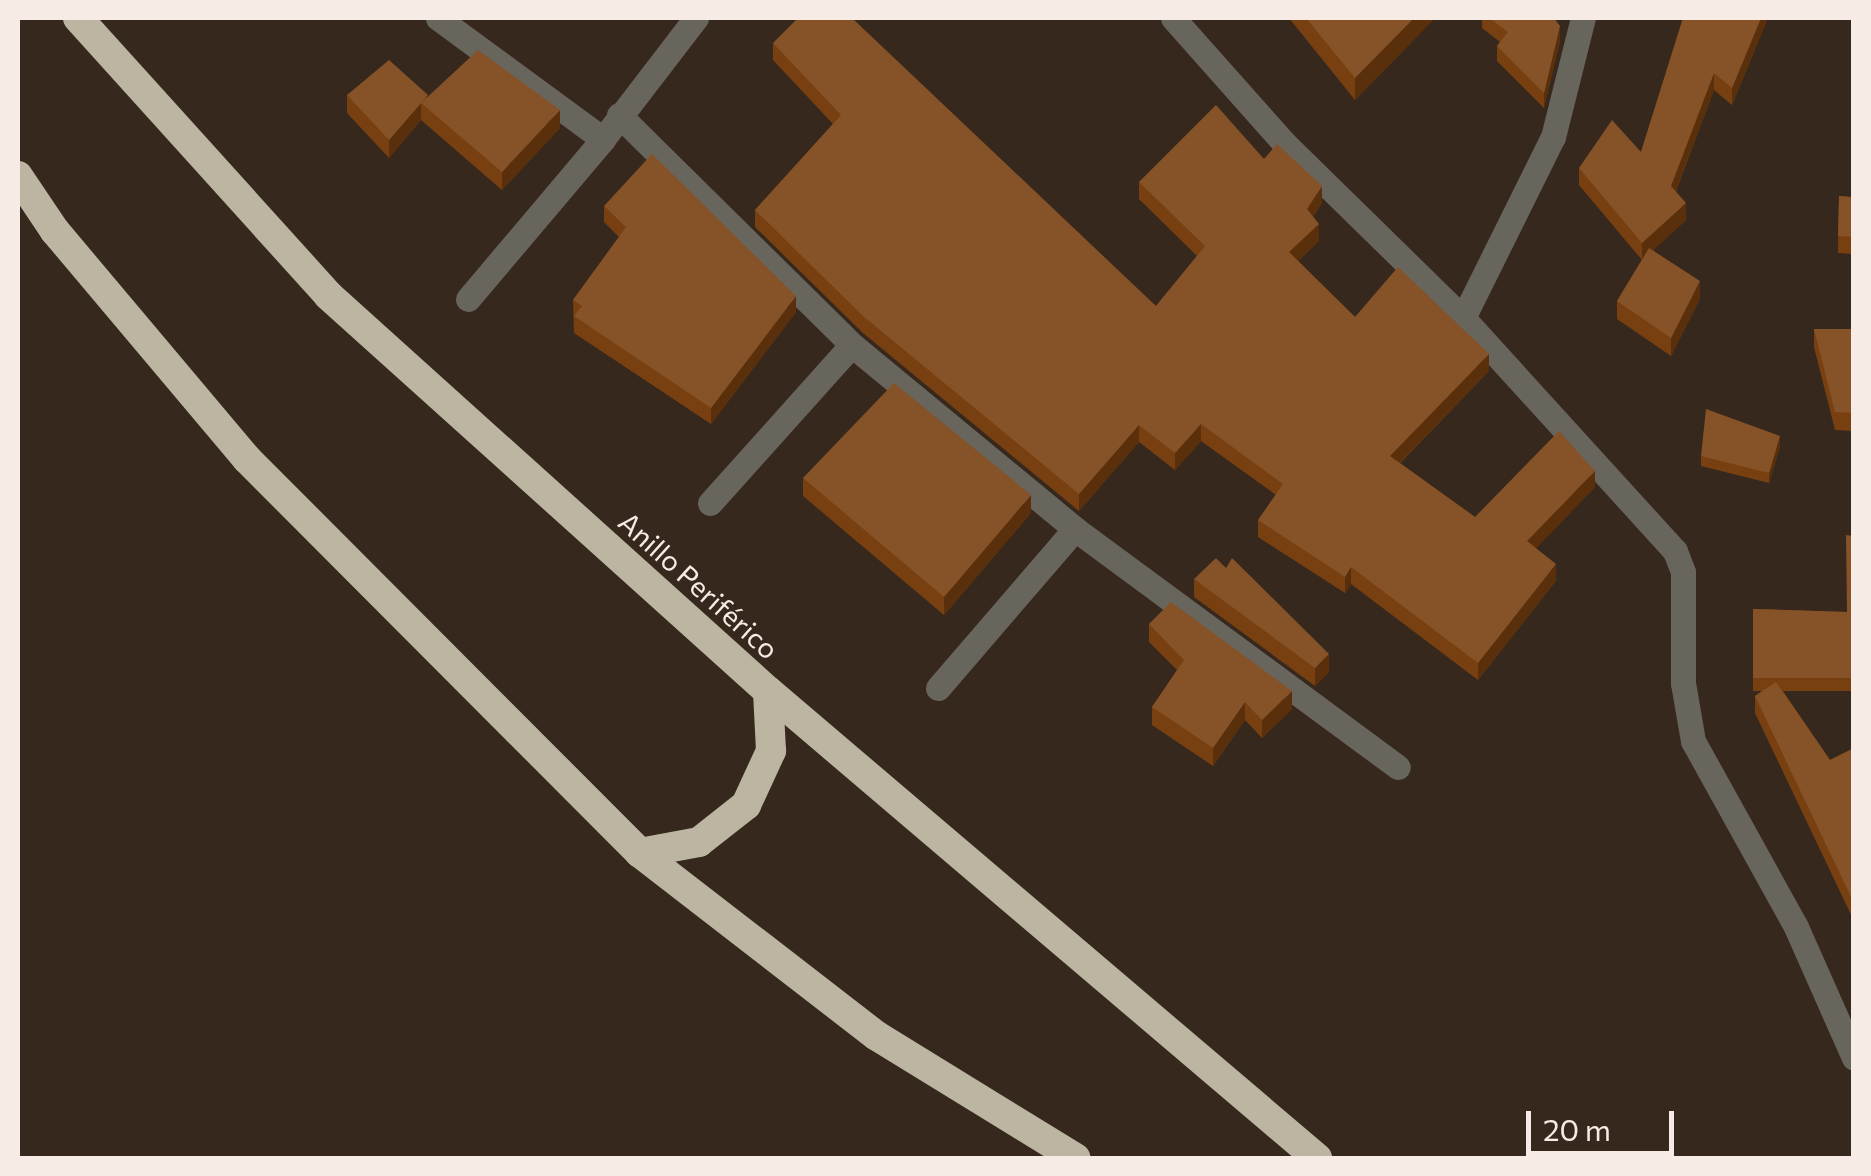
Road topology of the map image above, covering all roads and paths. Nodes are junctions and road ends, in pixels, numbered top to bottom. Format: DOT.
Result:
graph roads {
  1 [pos="78,18"];
  2 [pos="438,18"];
  3 [pos="696,18"];
  4 [pos="1172,18"];
  5 [pos="1584,18"];
  6 [pos="619,115"];
  7 [pos="603,138"];
  8 [pos="18,176"];
  9 [pos="468,299"];
  10 [pos="1463,318"];
  11 [pos="852,344"];
  12 [pos="710,503"];
  13 [pos="1075,529"];
  14 [pos="938,688"];
  15 [pos="768,692"];
  16 [pos="1398,767"];
  17 [pos="640,853"];
  18 [pos="1854,1058"];
  19 [pos="1075,1158"];
  20 [pos="1317,1158"];
  1 -- 15 [label="highway, Anillo Periférico"];
  2 -- 7 [label="street"];
  3 -- 6 [label="street"];
  4 -- 10 [label="street"];
  5 -- 10 [label="street"];
  6 -- 7 [label="street"];
  6 -- 11 [label="street"];
  7 -- 9 [label="street"];
  8 -- 17 [label="highway"];
  10 -- 18 [label="street"];
  11 -- 12 [label="street"];
  11 -- 13 [label="street"];
  13 -- 14 [label="street"];
  13 -- 16 [label="street"];
  15 -- 17 [label="highway"];
  15 -- 20 [label="highway, Anillo Periférico"];
  17 -- 19 [label="highway"];
}
